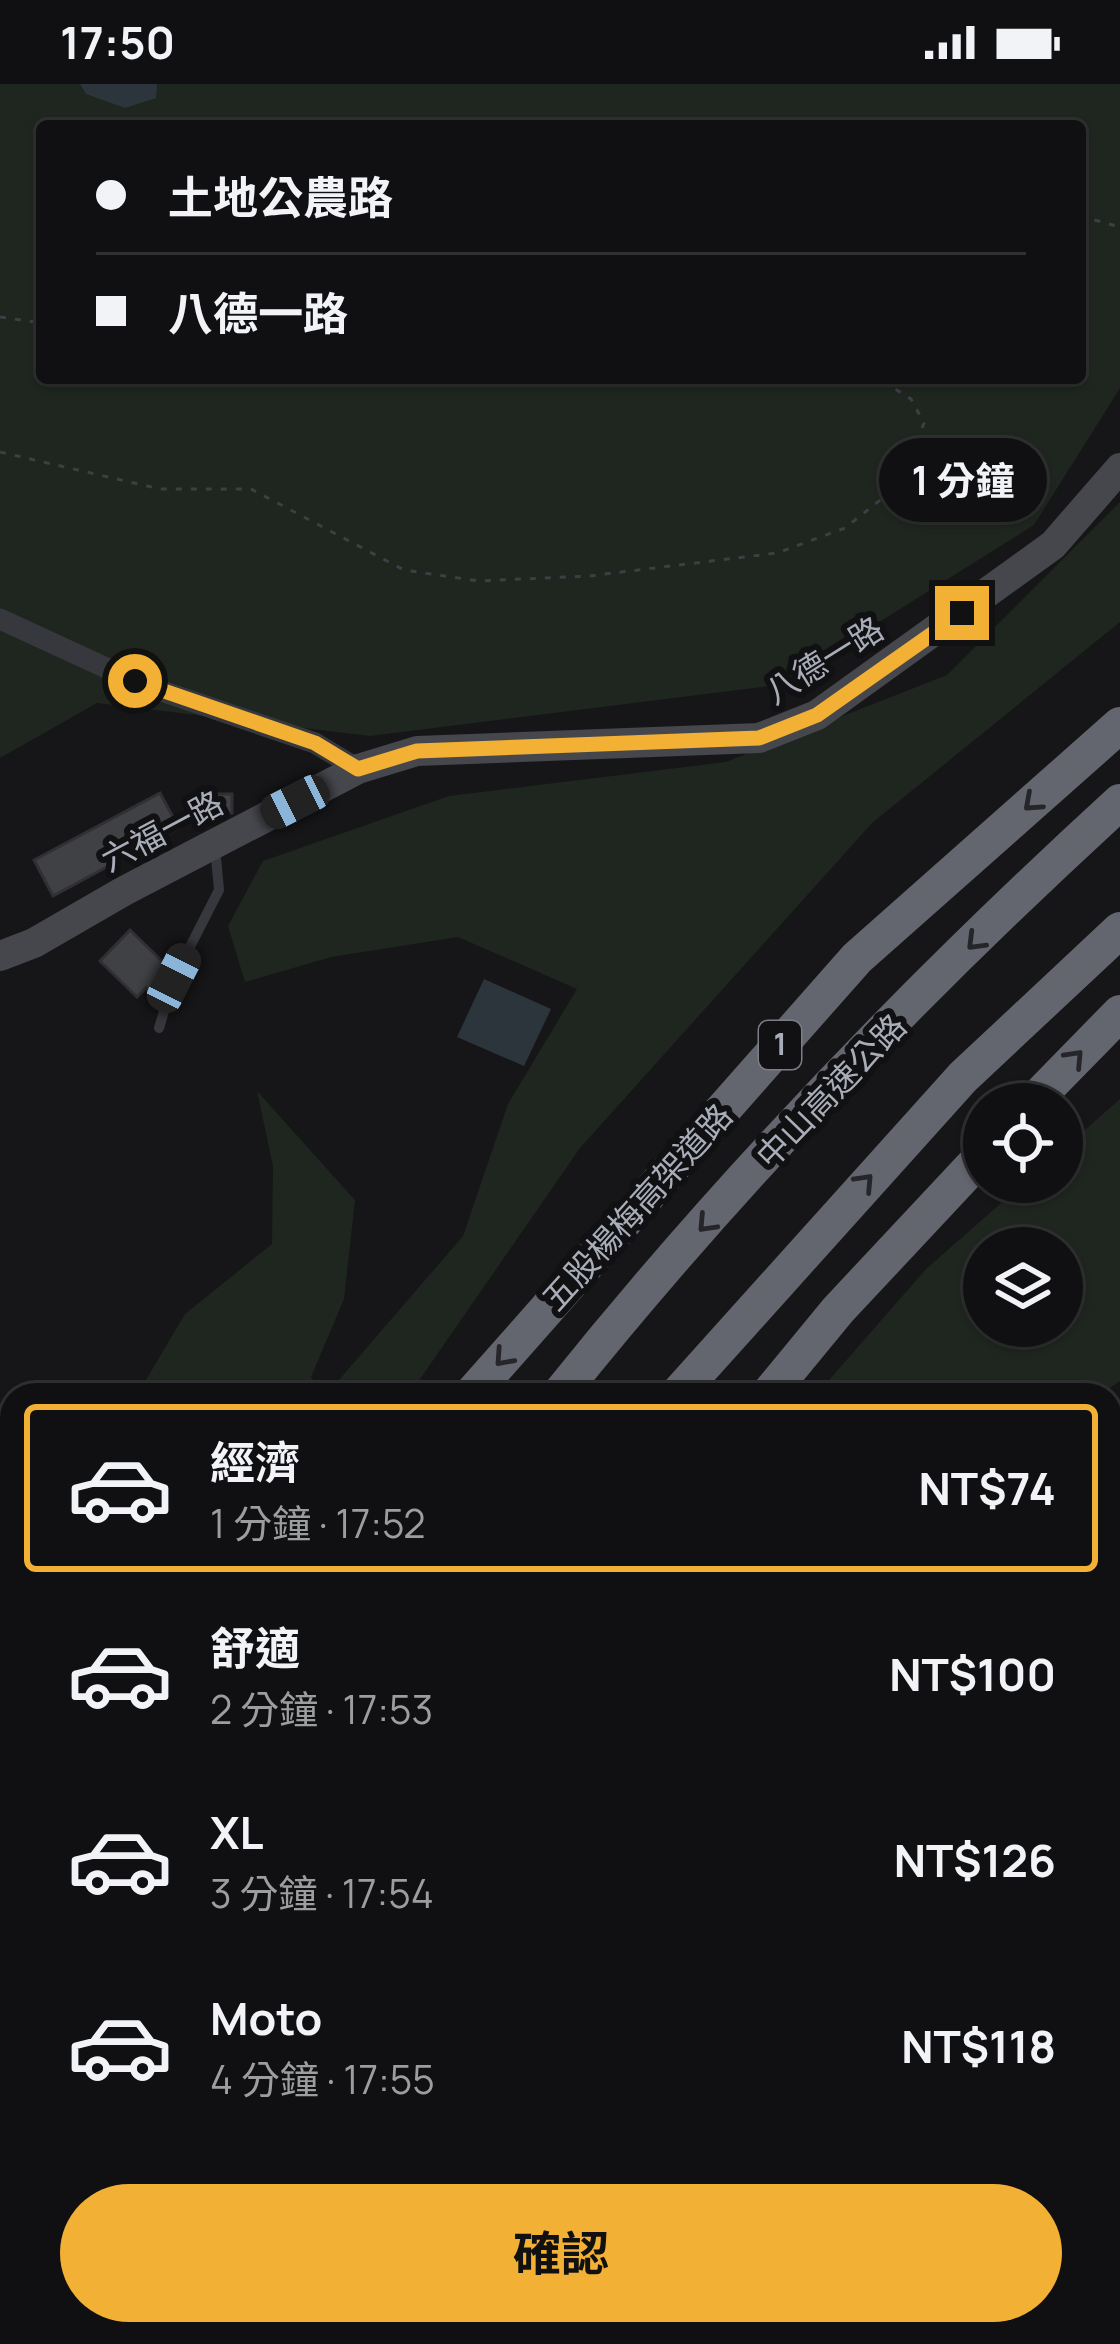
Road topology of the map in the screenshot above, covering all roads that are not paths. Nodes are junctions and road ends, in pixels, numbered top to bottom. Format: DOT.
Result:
graph roads {
  1 [pos="1120,468"];
  2 [pos="0,619"];
  3 [pos="1120,725"];
  4 [pos="358,769"];
  5 [pos="1120,802"];
  6 [pos="214,844"];
  7 [pos="1120,930"];
  8 [pos="0,956"];
  9 [pos="1120,1013"];
  10 [pos="159,1028"];
  11 [pos="1052,1083"];
  12 [pos="963,1176"];
  13 [pos="481,1383"];
  14 [pos="569,1383"];
  15 [pos="687,1383"];
  16 [pos="778,1383"];
  1 -- 4 [label="street, 八德一路"];
  2 -- 4 [label="street"];
  3 -- 13 [label="highway, 五股楊梅高架道路 / 1, one-way"];
  4 -- 6 [label="street, 六福一路"];
  5 -- 14 [label="highway, 中山高速公路 / 1, one-way"];
  6 -- 8 [label="street, 六福一路"];
  6 -- 10 [label="lane"];
  15 -- 7 [label="highway, one-way"];
  11 -- 9 [label="highway, one-way"];
  12 -- 16 [label="highway"];
}
